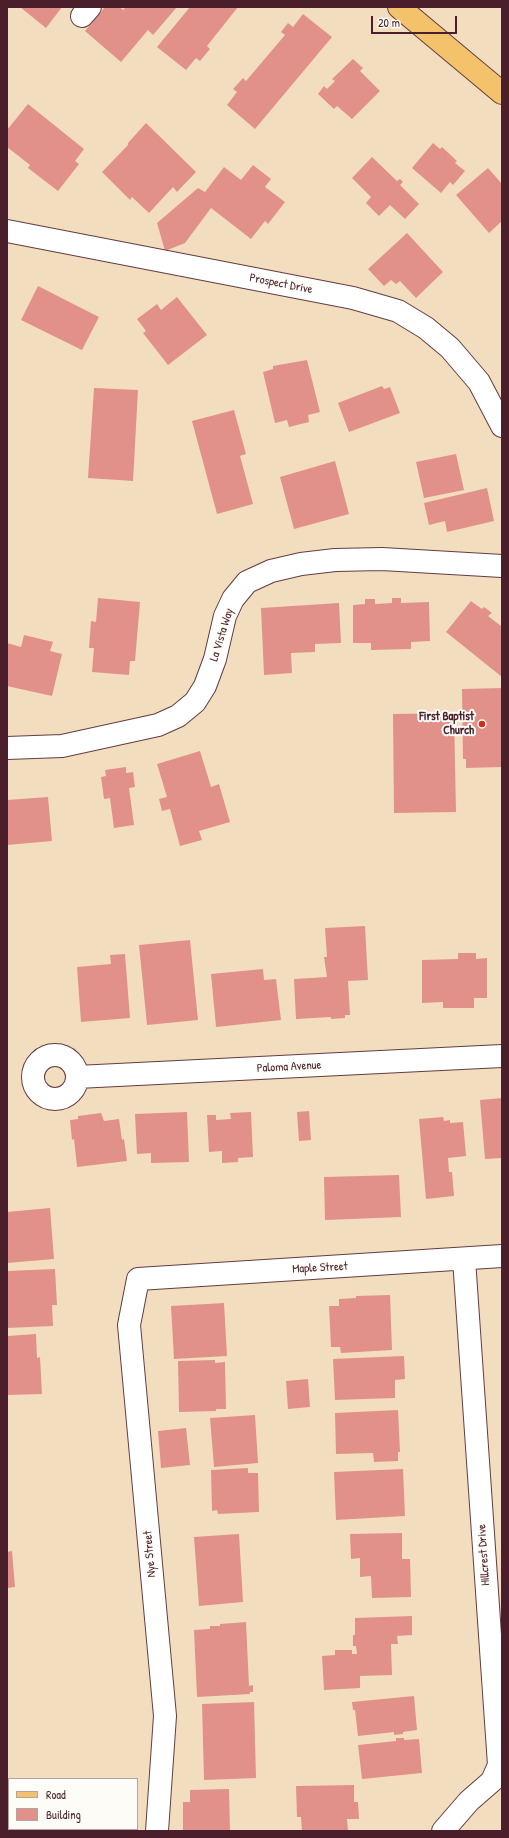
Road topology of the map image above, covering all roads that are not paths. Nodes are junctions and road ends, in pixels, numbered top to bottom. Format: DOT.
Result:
graph roads {
  1 [pos="399,7"];
  2 [pos="502,93"];
  3 [pos="7,231"];
  4 [pos="502,426"];
  5 [pos="502,566"];
  6 [pos="7,748"];
  7 [pos="502,1056"];
  8 [pos="77,1077"];
  9 [pos="502,1256"];
  10 [pos="464,1259"];
  11 [pos="138,1279"];
  12 [pos="157,1831"];
  13 [pos="443,1831"];
  1 -- 2 [label="main road"];
  3 -- 4 [label="street, Prospect Drive"];
  5 -- 6 [label="street, La Vista Way"];
  7 -- 8 [label="street, Paloma Avenue"];
  9 -- 10 [label="street, Maple Street"];
  10 -- 11 [label="street, Maple Street"];
  10 -- 13 [label="street, Hillcrest Drive"];
  11 -- 12 [label="street, Nye Street"];
}
